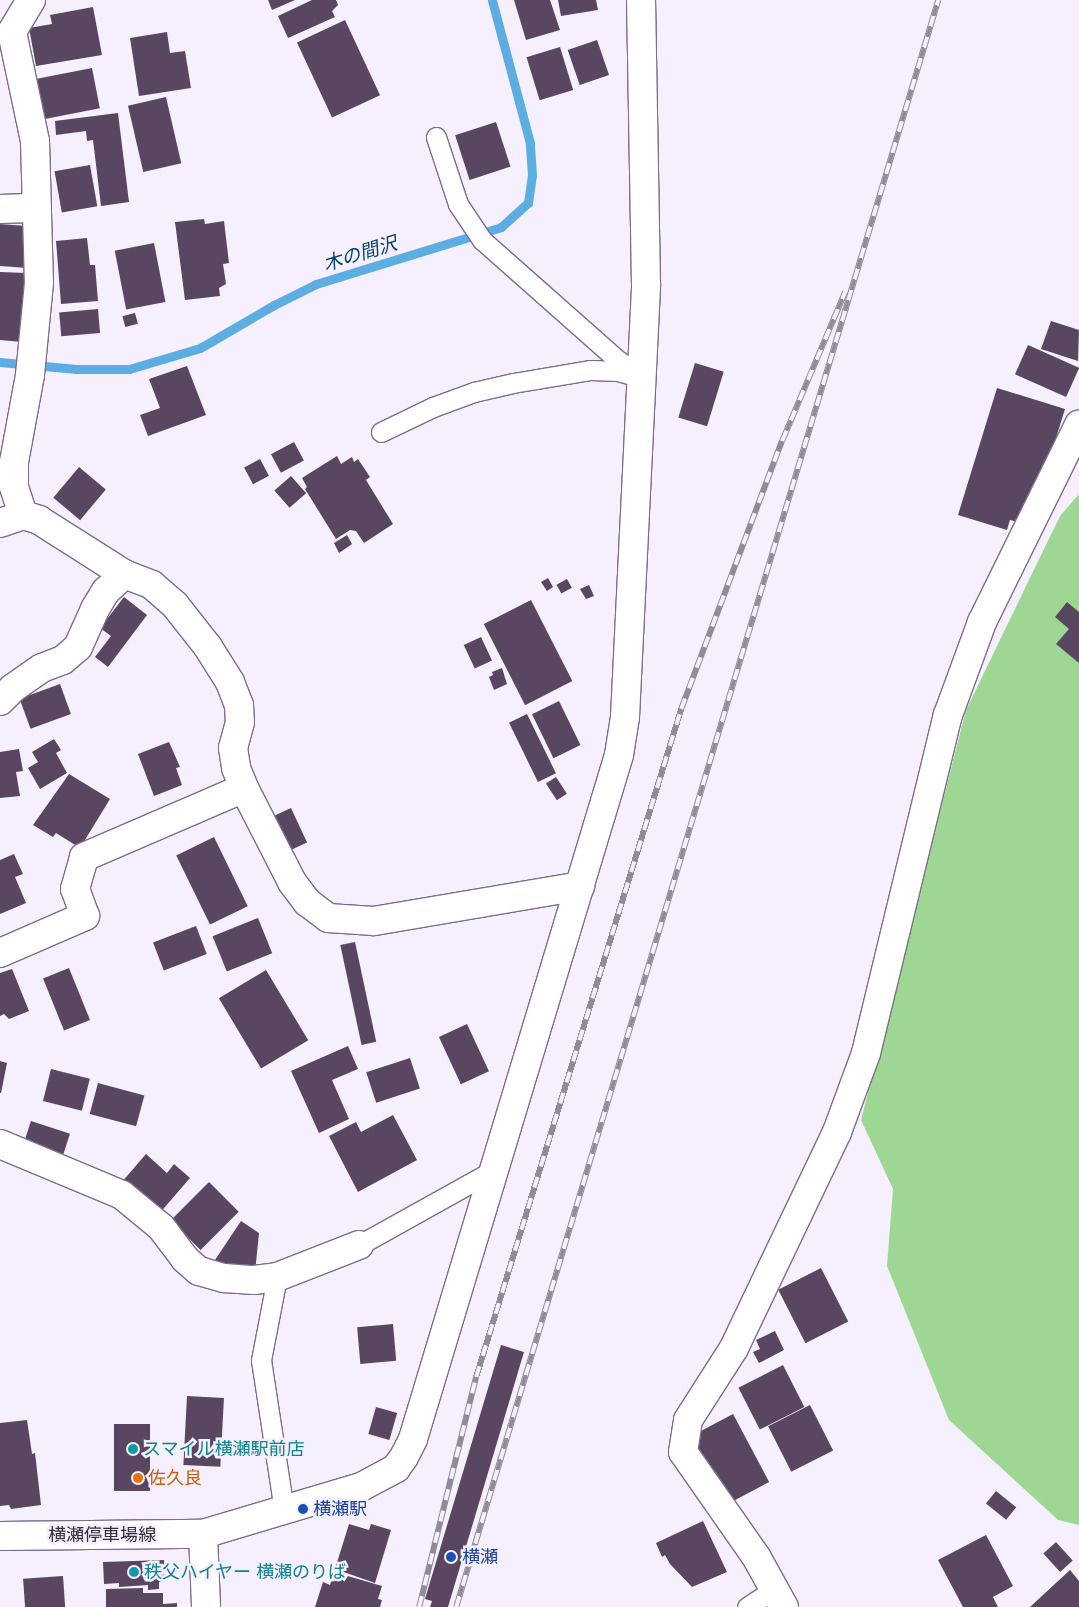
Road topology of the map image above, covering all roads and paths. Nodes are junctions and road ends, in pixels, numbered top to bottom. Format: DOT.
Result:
graph roads {
  1 [pos="31,0"];
  2 [pos="641,0"];
  3 [pos="436,137"];
  4 [pos="37,208"];
  5 [pos="0,209"];
  6 [pos="641,377"];
  7 [pos="1079,425"];
  8 [pos="381,432"];
  9 [pos="11,519"];
  10 [pos="124,574"];
  11 [pos="0,701"];
  12 [pos="244,788"];
  13 [pos="580,886"];
  14 [pos="0,953"];
  15 [pos="0,1144"];
  16 [pos="494,1170"];
  17 [pos="359,1245"];
  18 [pos="277,1277"];
  19 [pos="284,1510"];
  20 [pos="204,1534"];
  21 [pos="0,1536"];
  22 [pos="779,1598"];
  23 [pos="206,1607"];
  24 [pos="747,1607"];
  1 -- 4 [label="street"];
  2 -- 6 [label="street, 横瀬停車場線"];
  3 -- 6 [label="lane"];
  4 -- 5 [label="street"];
  4 -- 9 [label="street"];
  6 -- 8 [label="lane"];
  6 -- 13 [label="street, 横瀬停車場線"];
  7 -- 22 [label="street"];
  9 -- 10 [label="street"];
  10 -- 11 [label="street"];
  10 -- 12 [label="street"];
  12 -- 13 [label="street"];
  12 -- 14 [label="street"];
  13 -- 16 [label="street, 横瀬停車場線"];
  15 -- 18 [label="street"];
  16 -- 17 [label="lane"];
  16 -- 19 [label="street, 横瀬停車場線"];
  17 -- 18 [label="street"];
  18 -- 19 [label="lane"];
  19 -- 20 [label="street, 横瀬停車場線"];
  20 -- 21 [label="street, 横瀬停車場線"];
  20 -- 23 [label="street"];
  22 -- 24 [label="lane"];
}
